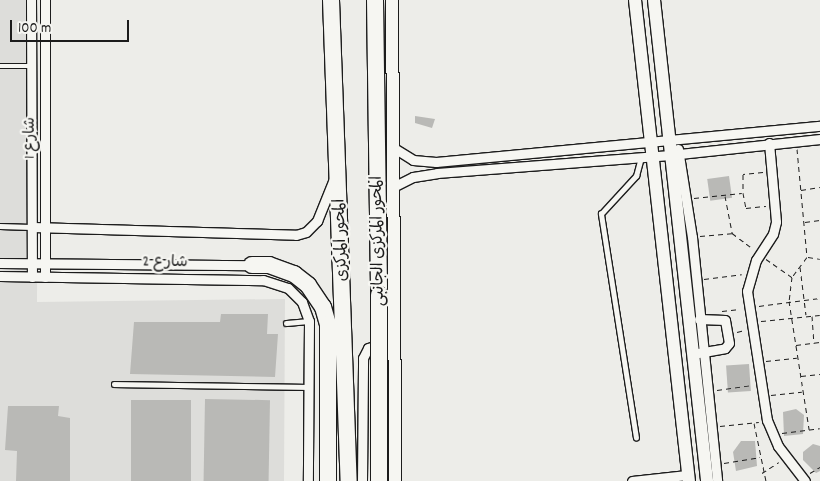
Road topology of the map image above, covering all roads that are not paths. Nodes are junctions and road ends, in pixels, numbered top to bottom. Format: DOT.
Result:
graph roads {
  1 [pos="32,0"];
  2 [pos="46,0"];
  3 [pos="331,0"];
  4 [pos="375,0"];
  5 [pos="392,0"];
  6 [pos="635,0"];
  7 [pos="654,0"];
  8 [pos="0,66"];
  9 [pos="31,66"];
  10 [pos="820,126"];
  11 [pos="820,139"];
  12 [pos="673,141"];
  13 [pos="651,143"];
  14 [pos="769,143"];
  15 [pos="394,148"];
  16 [pos="675,154"];
  17 [pos="647,157"];
  18 [pos="436,162"];
  19 [pos="339,164"];
  20 [pos="437,173"];
  21 [pos="395,186"];
  22 [pos="0,226"];
  23 [pos="33,227"];
  24 [pos="46,228"];
  25 [pos="0,263"];
  26 [pos="32,263"];
  27 [pos="46,263"];
  28 [pos="252,265"];
  29 [pos="0,276"];
  30 [pos="32,277"];
  31 [pos="45,277"];
  32 [pos="699,316"];
  33 [pos="309,321"];
  34 [pos="286,323"];
  35 [pos="396,353"];
  36 [pos="698,353"];
  37 [pos="114,384"];
  38 [pos="308,387"];
  39 [pos="636,438"];
  40 [pos="688,478"];
  41 [pos="804,479"];
  42 [pos="308,481"];
  43 [pos="328,481"];
  44 [pos="349,481"];
  45 [pos="362,481"];
  46 [pos="379,481"];
  47 [pos="395,481"];
  48 [pos="632,481"];
  49 [pos="707,481"];
  50 [pos="717,481"];
  1 -- 9 [label="street, شارع 1"];
  2 -- 24 [label="street, شارع 1"];
  3 -- 19 [label="highway, المحور المركزى"];
  4 -- 46 [label="highway, bridge"];
  5 -- 15 [label="street, المحور المركزى الجانبى"];
  6 -- 13 [label="street"];
  7 -- 12 [label="street"];
  8 -- 9 [label="lane"];
  9 -- 23 [label="street, شارع 1"];
  10 -- 12 [label="street"];
  11 -- 14 [label="street"];
  12 -- 13 [label="street"];
  12 -- 16 [label="street"];
  13 -- 17 [label="street"];
  13 -- 18 [label="street"];
  14 -- 16 [label="street"];
  14 -- 41 [label="street"];
  15 -- 18 [label="street"];
  15 -- 21 [label="street, المحور المركزى الجانبى"];
  16 -- 17 [label="street"];
  16 -- 32 [label="street"];
  16 -- 36 [label="street"];
  17 -- 20 [label="street"];
  17 -- 39 [label="lane"];
  17 -- 40 [label="street"];
  18 -- 20 [label="street"];
  19 -- 24 [label="street"];
  19 -- 44 [label="highway, المحور المركزى"];
  20 -- 21 [label="street"];
  21 -- 35 [label="street, المحور المركزى الجانبى"];
  22 -- 23 [label="lane"];
  23 -- 24 [label="street"];
  23 -- 26 [label="street, شارع 1"];
  24 -- 27 [label="street, شارع 1"];
  25 -- 26 [label="street, شارع 2"];
  26 -- 27 [label="street, شارع 2"];
  26 -- 30 [label="street, شارع 1"];
  27 -- 28 [label="street, شارع 2"];
  27 -- 31 [label="street, شارع 1"];
  28 -- 43 [label="highway"];
  29 -- 30 [label="street, شارع 2"];
  30 -- 31 [label="street, شارع 2"];
  31 -- 33 [label="street, شارع 2"];
  32 -- 36 [label="street"];
  32 -- 36 [label="street"];
  33 -- 34 [label="lane"];
  33 -- 38 [label="street"];
  35 -- 45 [label="street"];
  35 -- 47 [label="street, المحور المركزى الجانبى"];
  36 -- 49 [label="street"];
  36 -- 50 [label="street"];
  37 -- 38 [label="lane"];
  38 -- 42 [label="street"];
  40 -- 48 [label="street"];
}
